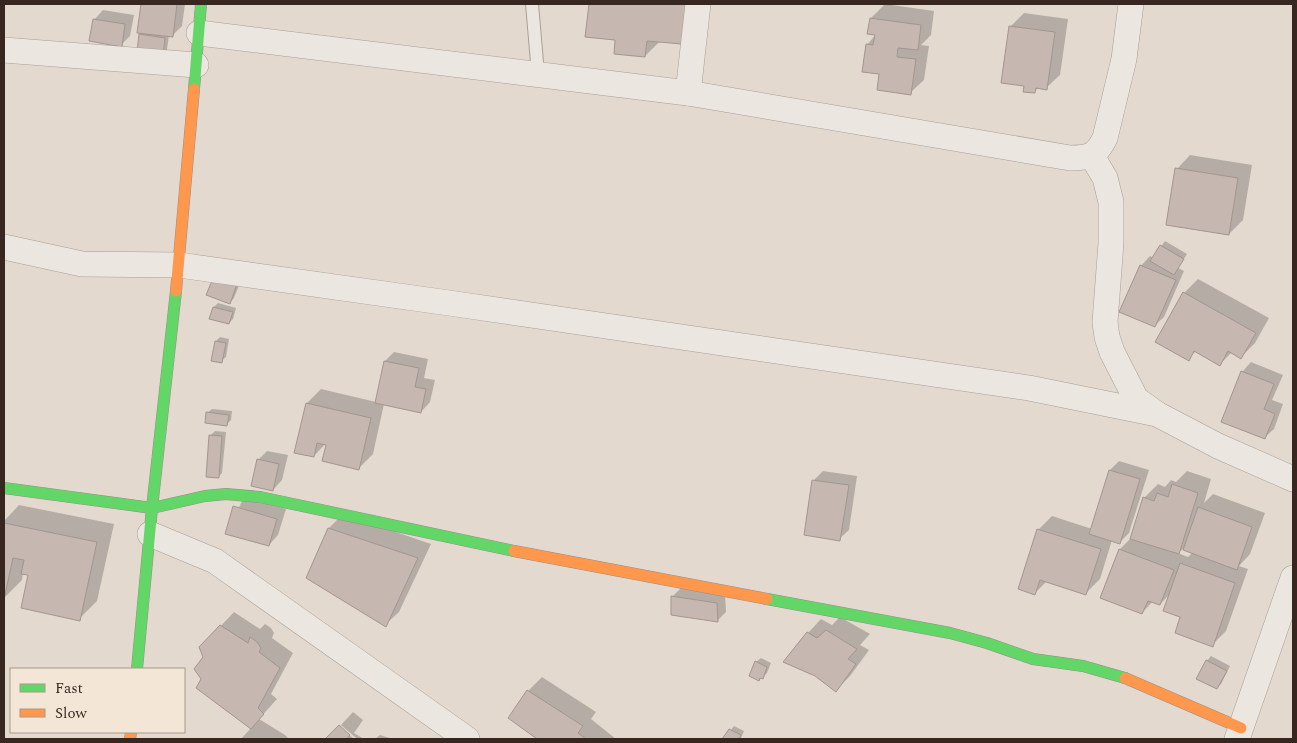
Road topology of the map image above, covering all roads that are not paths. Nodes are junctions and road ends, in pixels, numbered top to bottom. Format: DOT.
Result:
graph roads {
  1 [pos="201,4"];
  2 [pos="532,4"];
  3 [pos="698,4"];
  4 [pos="1131,4"];
  5 [pos="198,33"];
  6 [pos="4,50"];
  7 [pos="196,65"];
  8 [pos="538,74"];
  9 [pos="688,93"];
  10 [pos="1092,156"];
  11 [pos="4,247"];
  12 [pos="179,265"];
  13 [pos="1157,414"];
  14 [pos="1293,479"];
  15 [pos="4,488"];
  16 [pos="152,508"];
  17 [pos="150,534"];
  18 [pos="1293,578"];
  19 [pos="137,668"];
  20 [pos="1239,734"];
  21 [pos="467,739"];
  1 -- 5 [label="street"];
  2 -- 8 [label="lane"];
  3 -- 9 [label="street"];
  4 -- 10 [label="street"];
  5 -- 7 [label="street"];
  5 -- 8 [label="street"];
  6 -- 7 [label="street"];
  7 -- 12 [label="street"];
  8 -- 9 [label="street"];
  9 -- 10 [label="street"];
  10 -- 13 [label="street"];
  11 -- 12 [label="street"];
  12 -- 13 [label="street"];
  12 -- 16 [label="street"];
  13 -- 14 [label="street"];
  15 -- 16 [label="street"];
  16 -- 17 [label="street"];
  16 -- 20 [label="street"];
  17 -- 19 [label="street"];
  17 -- 21 [label="street"];
  18 -- 20 [label="street"];
}
